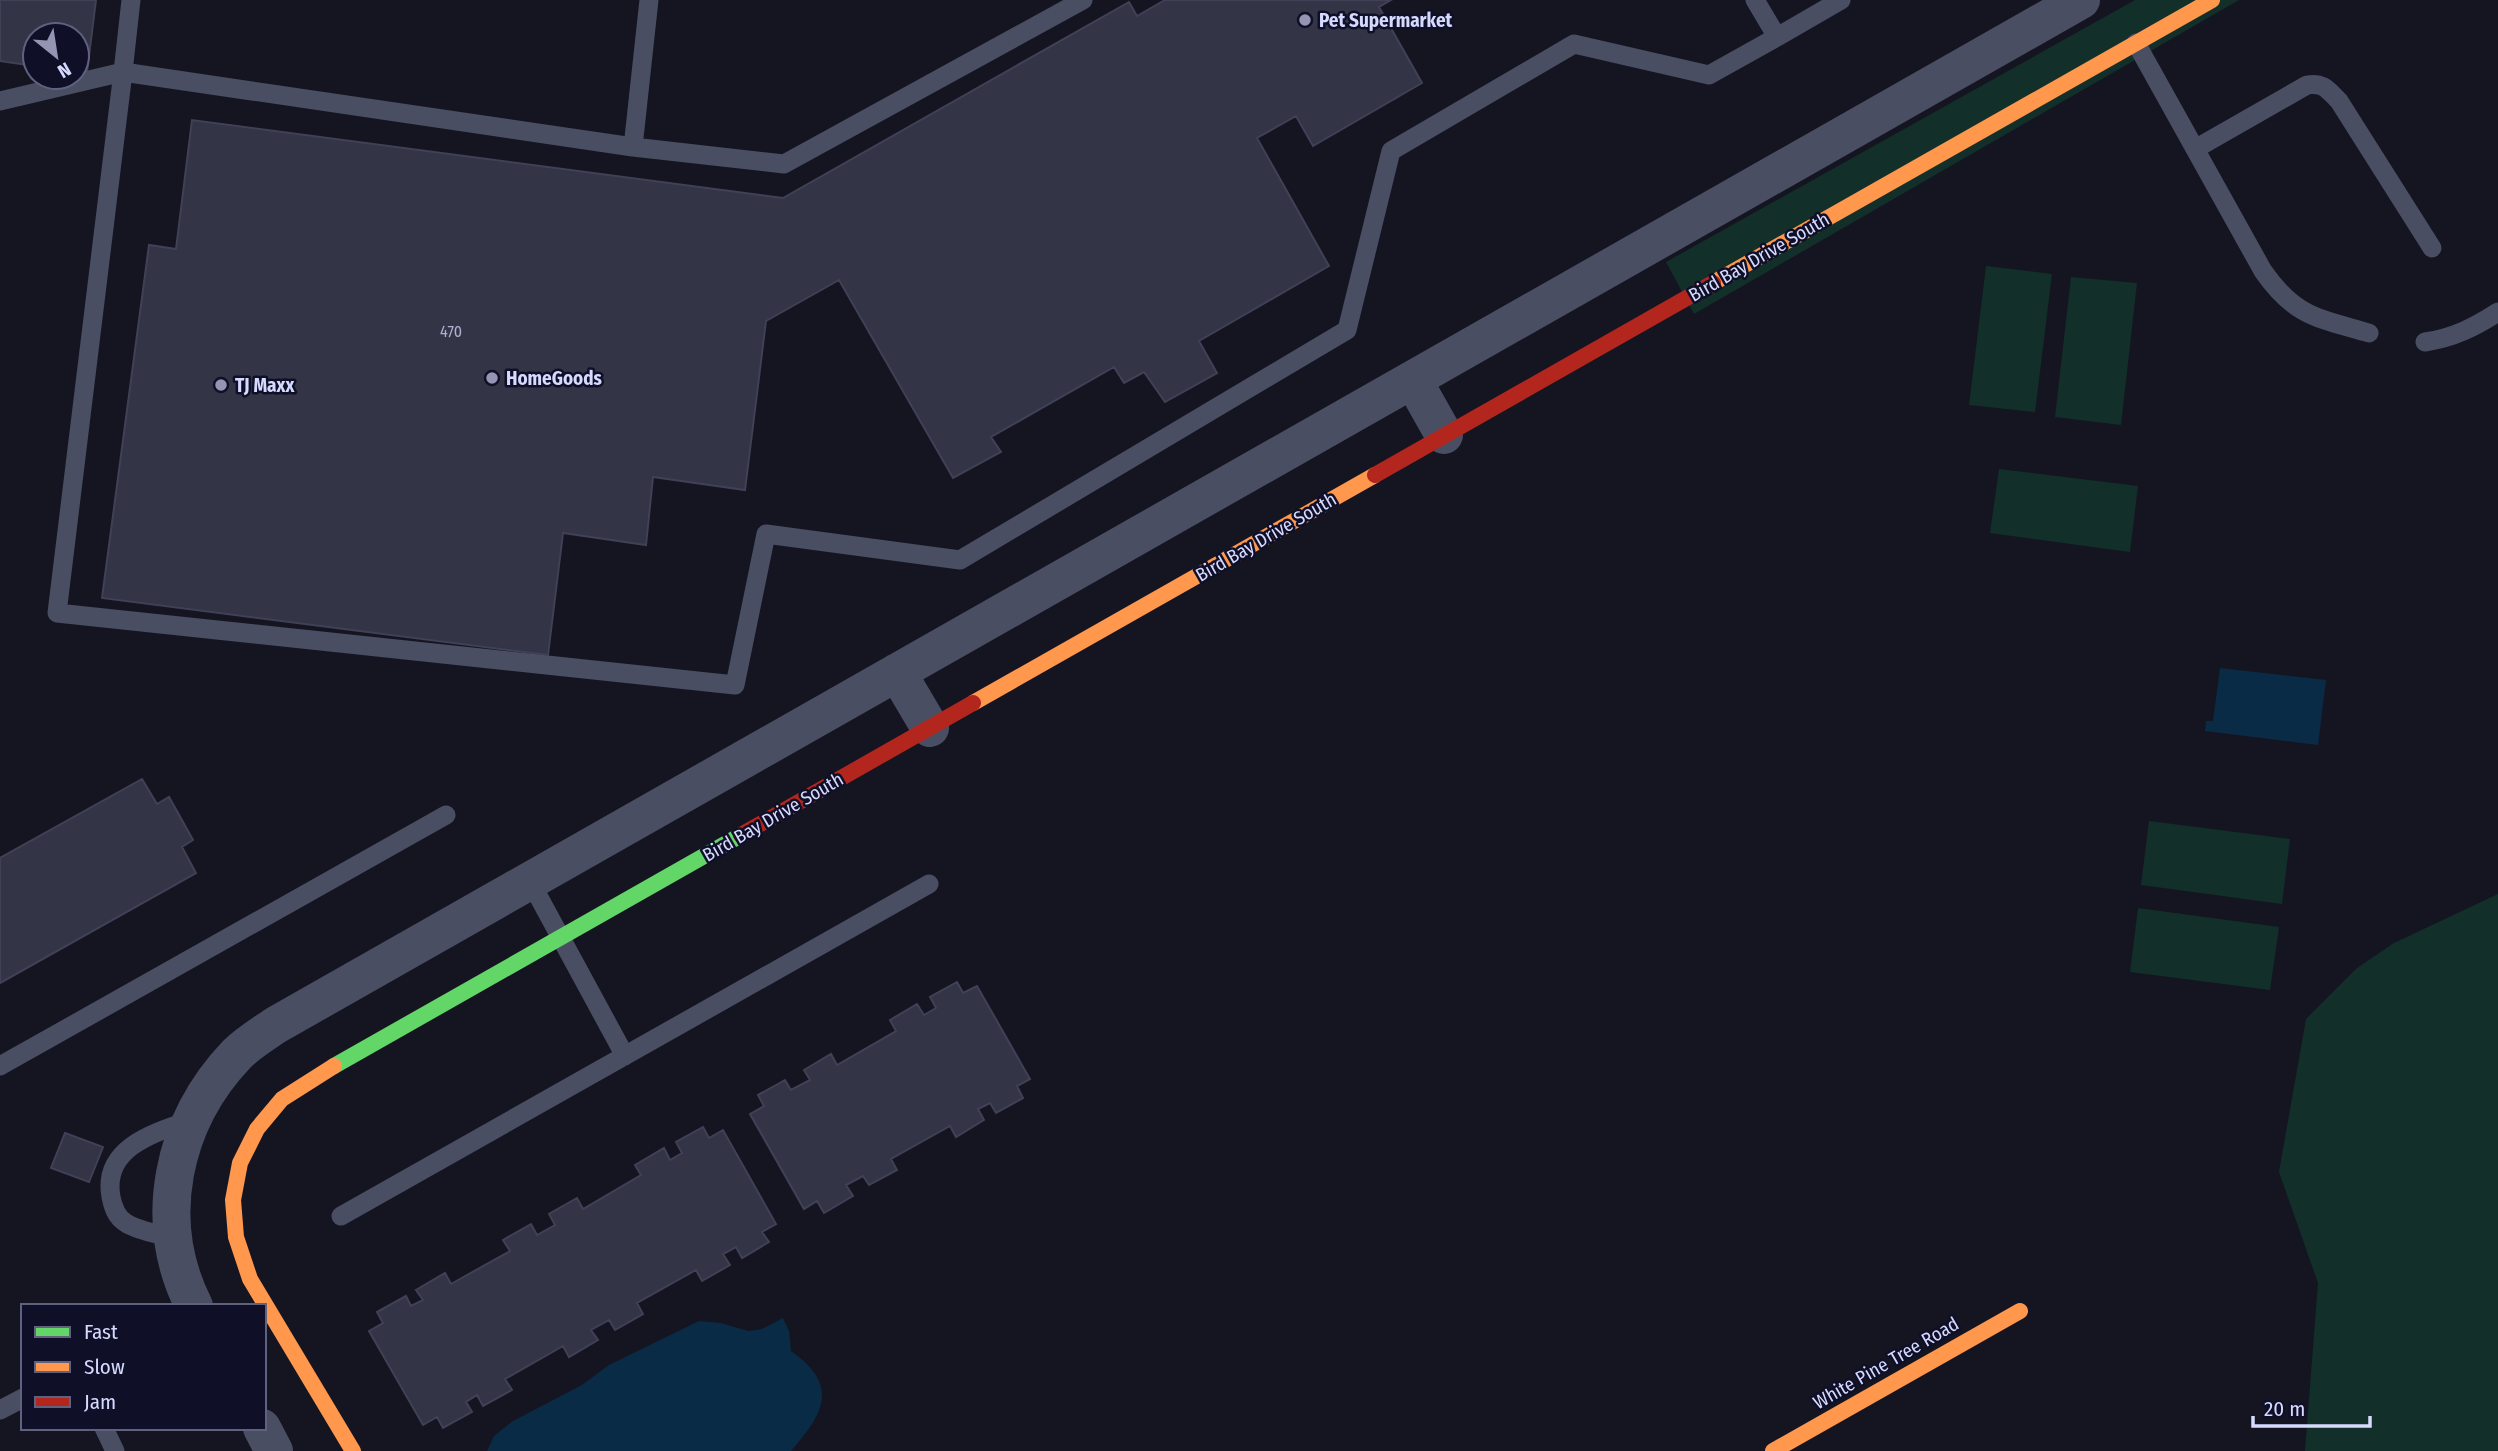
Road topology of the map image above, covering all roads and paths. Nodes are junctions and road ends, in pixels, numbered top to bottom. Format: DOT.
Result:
graph roads {
  1 [pos="131,0"];
  2 [pos="649,0"];
  3 [pos="1083,0"];
  4 [pos="1755,0"];
  5 [pos="1840,0"];
  6 [pos="2081,0"];
  7 [pos="2212,0"];
  8 [pos="1777,37"];
  9 [pos="2136,43"];
  10 [pos="123,72"];
  11 [pos="0,101"];
  12 [pos="633,147"];
  13 [pos="2195,149"];
  14 [pos="2432,248"];
  15 [pos="2498,312"];
  16 [pos="2369,333"];
  17 [pos="2426,342"];
  18 [pos="1413,380"];
  19 [pos="1444,435"];
  20 [pos="897,672"];
  21 [pos="930,728"];
  22 [pos="446,816"];
  23 [pos="530,881"];
  24 [pos="929,884"];
  25 [pos="562,936"];
  26 [pos="625,1056"];
  27 [pos="0,1066"];
  28 [pos="192,1120"];
  29 [pos="341,1216"];
  30 [pos="173,1238"];
  31 [pos="193,1304"];
  32 [pos="265,1304"];
  33 [pos="266,1306"];
  34 [pos="2020,1311"];
  35 [pos="21,1399"];
  36 [pos="0,1410"];
  37 [pos="105,1430"];
  38 [pos="263,1430"];
  39 [pos="115,1451"];
  40 [pos="274,1451"];
  41 [pos="353,1451"];
  42 [pos="1773,1451"];
  1 -- 10 [label="lane"];
  2 -- 12 [label="lane"];
  3 -- 12 [label="lane"];
  4 -- 8 [label="lane"];
  5 -- 8 [label="lane"];
  6 -- 18 [label="street"];
  7 -- 9 [label="street, Bird Bay Drive South"];
  8 -- 10 [label="lane"];
  9 -- 13 [label="lane"];
  9 -- 19 [label="street, Bird Bay Drive South"];
  10 -- 11 [label="lane"];
  10 -- 12 [label="lane"];
  13 -- 14 [label="lane"];
  13 -- 16 [label="lane"];
  15 -- 17 [label="lane"];
  18 -- 19 [label="street"];
  18 -- 20 [label="street"];
  19 -- 21 [label="street, Bird Bay Drive South"];
  20 -- 21 [label="street"];
  20 -- 23 [label="street"];
  21 -- 25 [label="street, Bird Bay Drive South"];
  22 -- 27 [label="lane"];
  23 -- 25 [label="lane"];
  23 -- 28 [label="street"];
  24 -- 26 [label="lane"];
  25 -- 26 [label="lane"];
  25 -- 32 [label="street, Bird Bay Drive South"];
  26 -- 29 [label="lane"];
  28 -- 30 [label="street"];
  28 -- 30 [label="lane"];
  30 -- 31 [label="street"];
  33 -- 41 [label="street, Bird Bay Drive South"];
  34 -- 42 [label="street, White Pine Tree Road"];
  35 -- 36 [label="lane"];
  37 -- 39 [label="lane"];
  38 -- 40 [label="street"];
}
